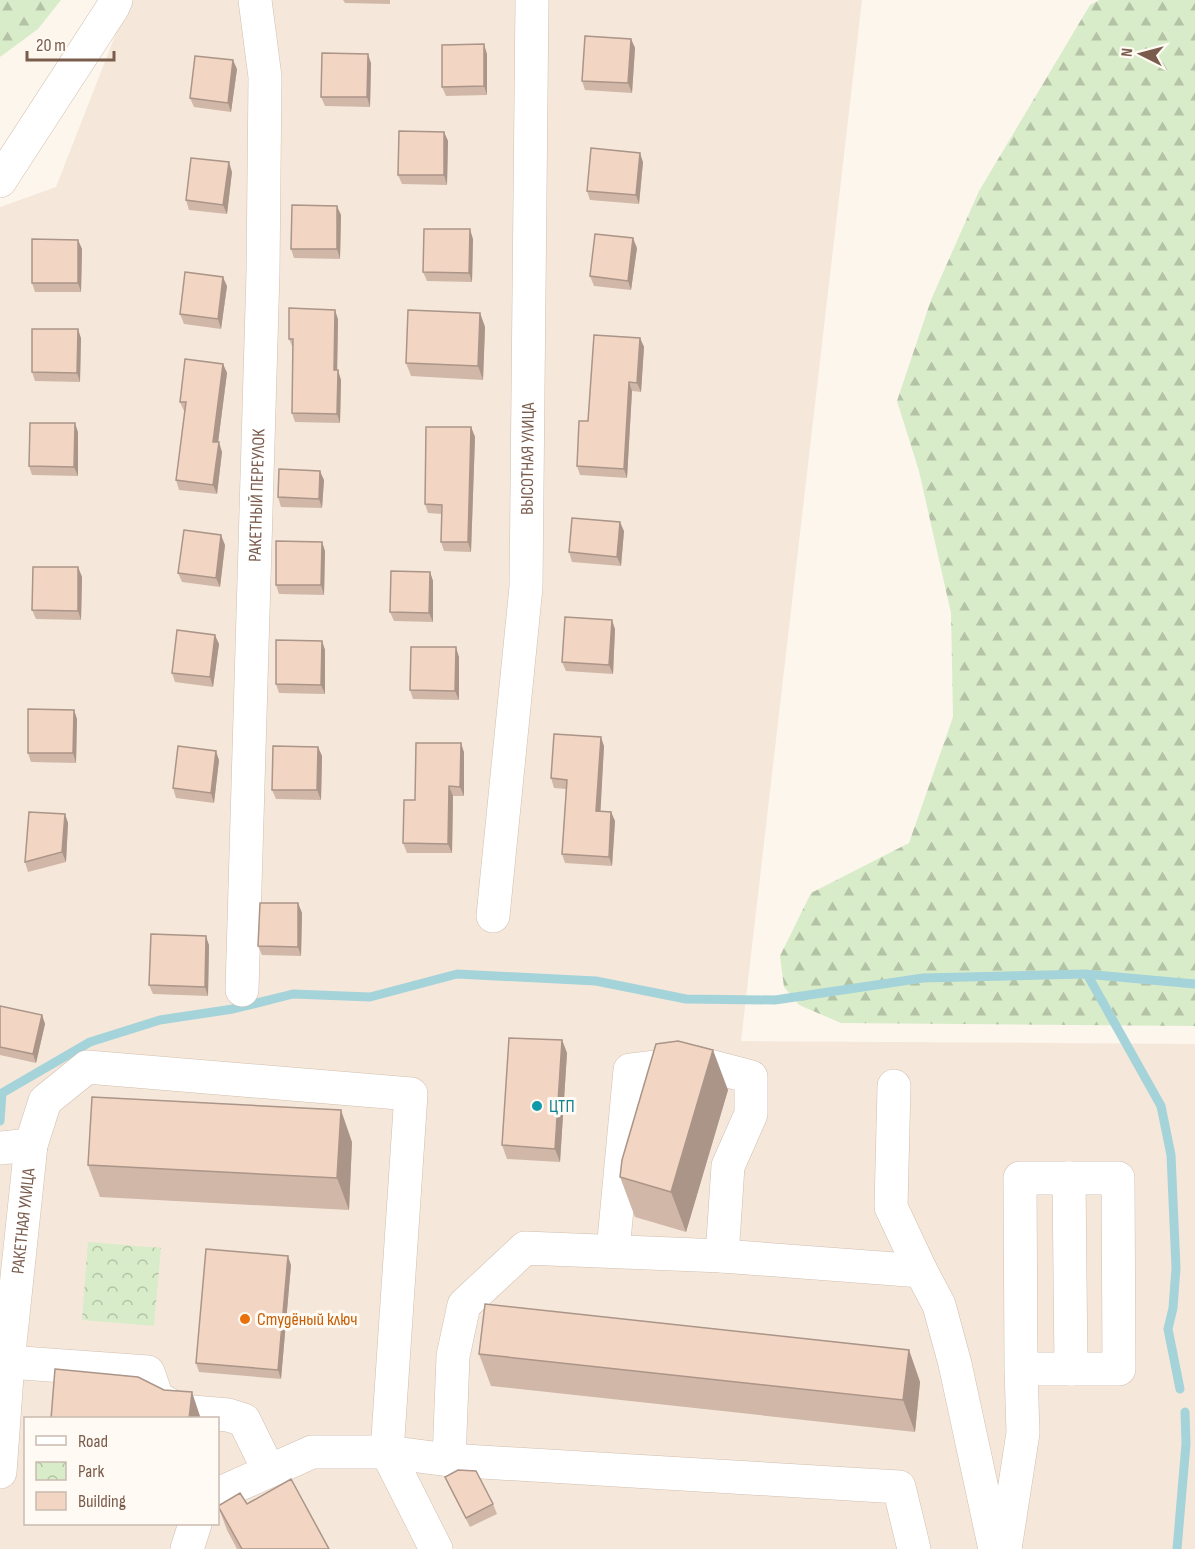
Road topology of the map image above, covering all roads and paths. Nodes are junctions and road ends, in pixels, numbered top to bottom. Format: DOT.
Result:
graph roads {
  1 [pos="255,0"];
  2 [pos="532,0"];
  3 [pos="122,2"];
  4 [pos="0,181"];
  5 [pos="493,916"];
  6 [pos="242,990"];
  7 [pos="894,1086"];
  8 [pos="15,1146"];
  9 [pos="1069,1178"];
  10 [pos="613,1251"];
  11 [pos="722,1256"];
  12 [pos="921,1271"];
  13 [pos="8,1362"];
  14 [pos="1021,1369"];
  15 [pos="1071,1369"];
  16 [pos="387,1452"];
  17 [pos="449,1460"];
  18 [pos="0,1472"];
  19 [pos="269,1472"];
  20 [pos="219,1494"];
  21 [pos="436,1549"];
  22 [pos="914,1549"];
  23 [pos="995,1549"];
  24 [pos="1005,1549"];
  1 -- 6 [label="street, РАКЕТНЫЙ ПЕРЕУЛОК"];
  2 -- 5 [label="street, ВЫСОТНАЯ УЛИЦА"];
  3 -- 4 [label="street"];
  7 -- 12 [label="street"];
  8 -- 13 [label="street, РАКЕТНАЯ УЛИЦА"];
  8 -- 16 [label="street, РАКЕТНАЯ УЛИЦА"];
  9 -- 14 [label="street"];
  9 -- 15 [label="street"];
  9 -- 15 [label="street"];
  10 -- 11 [label="street"];
  10 -- 11 [label="street"];
  10 -- 17 [label="street"];
  11 -- 12 [label="street"];
  12 -- 23 [label="street"];
  13 -- 18 [label="street, РАКЕТНАЯ УЛИЦА"];
  13 -- 19 [label="street"];
  14 -- 15 [label="street"];
  14 -- 24 [label="street"];
  16 -- 17 [label="street"];
  16 -- 19 [label="street"];
  16 -- 21 [label="street"];
  17 -- 22 [label="street"];
  19 -- 20 [label="street"];
}
